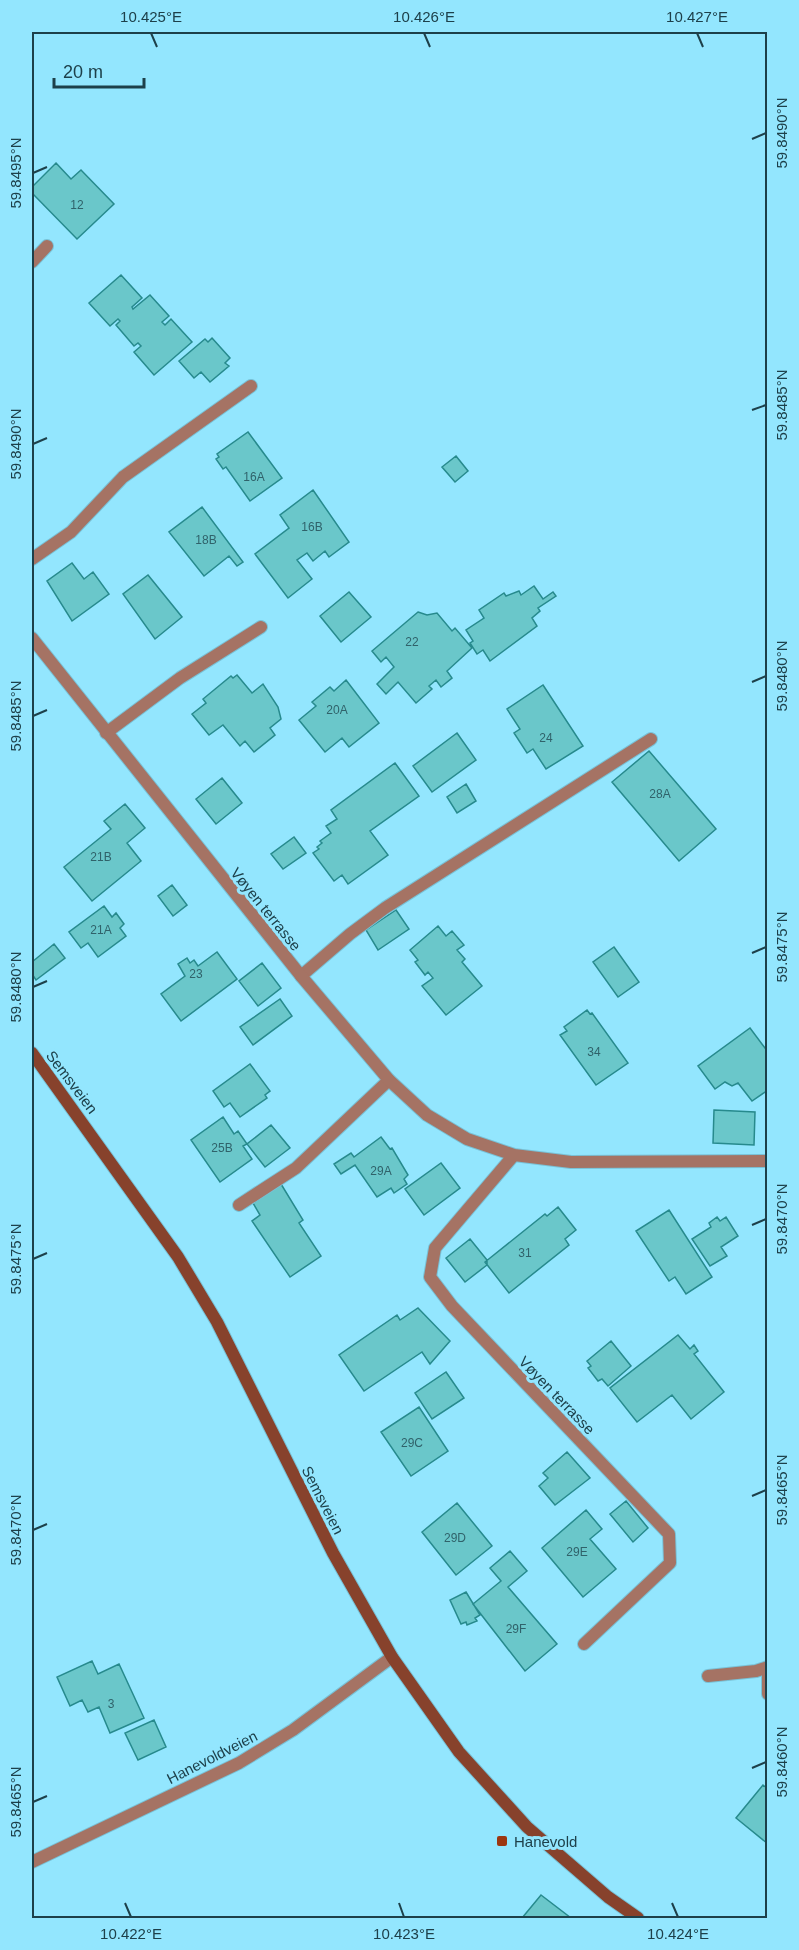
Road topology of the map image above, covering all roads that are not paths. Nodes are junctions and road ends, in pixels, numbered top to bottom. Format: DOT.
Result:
graph roads {
  1 [pos="47,246"];
  2 [pos="32,262"];
  3 [pos="251,386"];
  4 [pos="32,559"];
  5 [pos="261,627"];
  6 [pos="32,638"];
  7 [pos="106,733"];
  8 [pos="651,739"];
  9 [pos="301,976"];
  10 [pos="32,1053"];
  11 [pos="389,1080"];
  12 [pos="514,1155"];
  13 [pos="768,1161"];
  14 [pos="239,1205"];
  15 [pos="584,1644"];
  16 [pos="392,1657"];
  17 [pos="768,1667"];
  18 [pos="768,1672"];
  19 [pos="708,1676"];
  20 [pos="768,1694"];
  21 [pos="32,1862"];
  22 [pos="638,1918"];
  1 -- 2 [label="street"];
  3 -- 4 [label="street"];
  5 -- 7 [label="street"];
  6 -- 7 [label="street, Vøyen terrasse"];
  7 -- 9 [label="street, Vøyen terrasse"];
  8 -- 9 [label="street"];
  9 -- 11 [label="street, Vøyen terrasse"];
  10 -- 16 [label="main road, Semsveien"];
  11 -- 12 [label="street, Vøyen terrasse"];
  11 -- 14 [label="street"];
  12 -- 13 [label="street, Vøyen terrasse"];
  12 -- 15 [label="street, Vøyen terrasse"];
  16 -- 21 [label="street, Hanevoldveien"];
  16 -- 22 [label="main road, Semsveien"];
  17 -- 19 [label="street"];
  18 -- 20 [label="street"];
}
